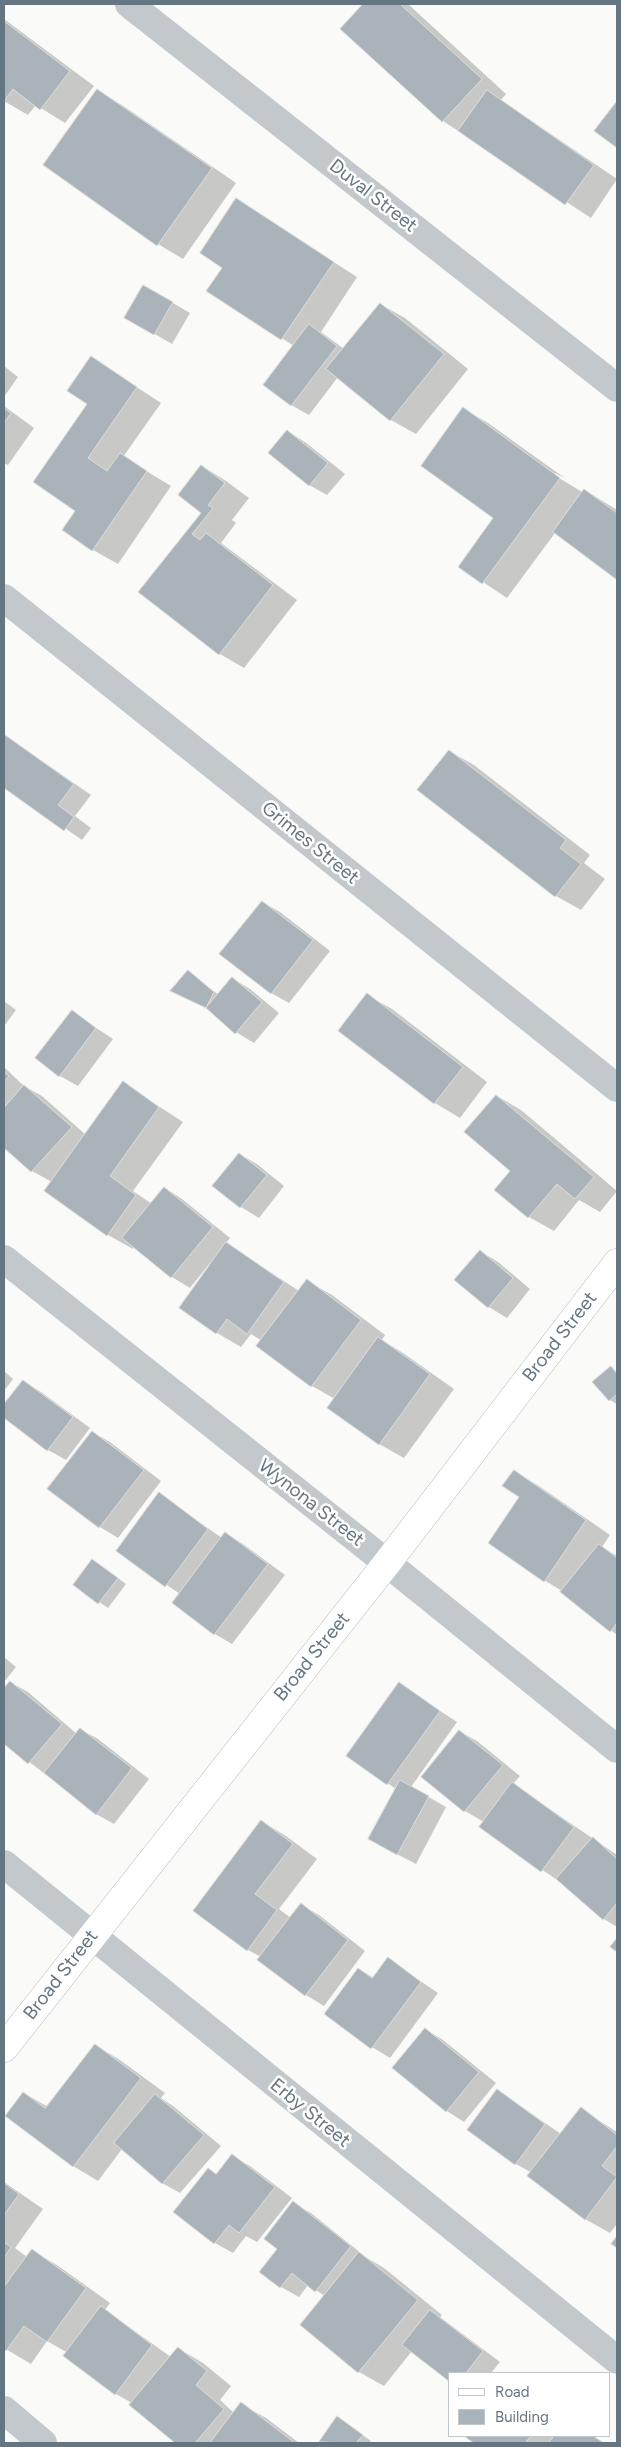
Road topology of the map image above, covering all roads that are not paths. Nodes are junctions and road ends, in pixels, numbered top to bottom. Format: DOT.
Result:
graph roads {
  1 [pos="129,4"];
  2 [pos="617,388"];
  3 [pos="4,598"];
  4 [pos="617,1088"];
  5 [pos="4,1259"];
  6 [pos="617,1263"];
  7 [pos="387,1563"];
  8 [pos="617,1749"];
  9 [pos="4,1864"];
  10 [pos="92,1934"];
  11 [pos="4,2048"];
  12 [pos="617,2360"];
  13 [pos="4,2410"];
  14 [pos="43,2443"];
  1 -- 2 [label="street, Duval Street"];
  3 -- 4 [label="street, Grimes Street"];
  5 -- 7 [label="street, Wynona Street"];
  6 -- 7 [label="street, Broad Street"];
  7 -- 8 [label="street, Wynona Street"];
  7 -- 10 [label="street, Broad Street"];
  9 -- 10 [label="street, Erby Street"];
  10 -- 11 [label="street, Broad Street"];
  10 -- 12 [label="street, Erby Street"];
  13 -- 14 [label="street"];
}
